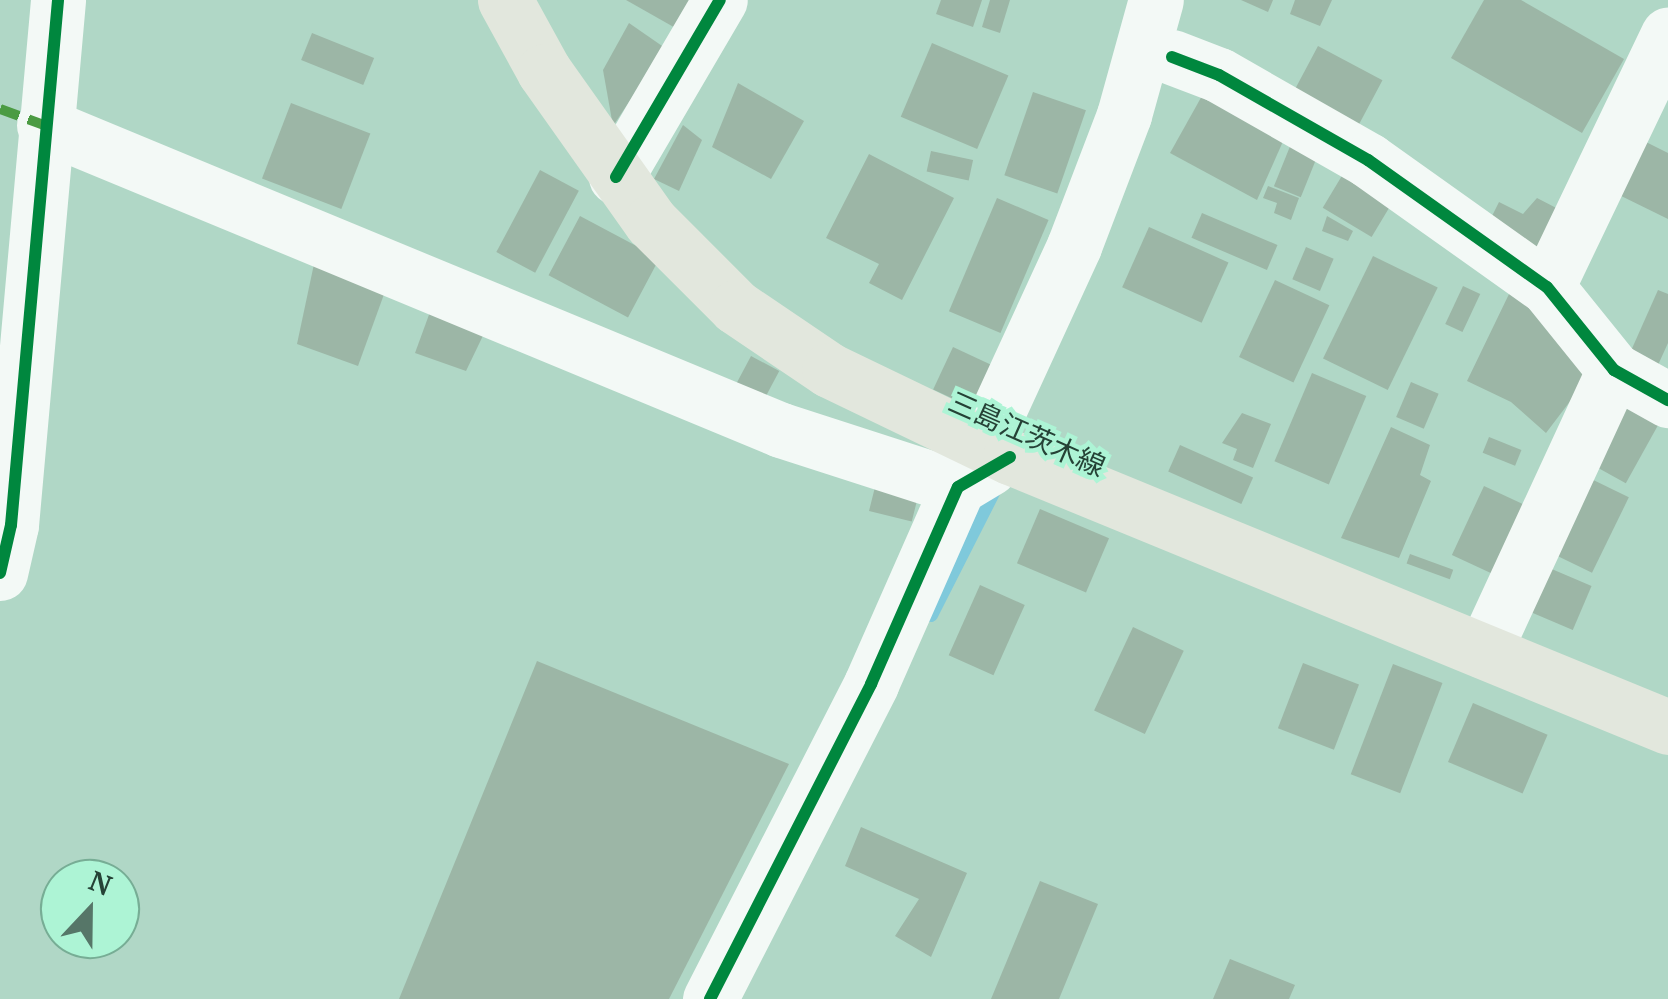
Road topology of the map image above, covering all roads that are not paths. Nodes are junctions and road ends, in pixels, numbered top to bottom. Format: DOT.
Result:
graph roads {
  1 [pos="58,0"];
  2 [pos="506,0"];
  3 [pos="720,0"];
  4 [pos="1156,0"];
  5 [pos="1668,35"];
  6 [pos="1172,57"];
  7 [pos="44,125"];
  8 [pos="616,177"];
  9 [pos="1547,286"];
  10 [pos="1614,370"];
  11 [pos="1668,400"];
  12 [pos="984,463"];
  13 [pos="0,573"];
  14 [pos="1484,651"];
  15 [pos="1668,727"];
  16 [pos="710,999"];
  1 -- 7 [label="street"];
  2 -- 8 [label="main road, 三島江茨木線"];
  3 -- 8 [label="street"];
  4 -- 12 [label="street"];
  5 -- 9 [label="street"];
  6 -- 9 [label="street"];
  7 -- 12 [label="street"];
  7 -- 13 [label="street"];
  8 -- 12 [label="main road, 三島江茨木線"];
  9 -- 10 [label="street"];
  10 -- 11 [label="street"];
  10 -- 14 [label="street"];
  12 -- 14 [label="main road, 三島江茨木線"];
  12 -- 16 [label="street"];
  14 -- 15 [label="main road, 三島江茨木線"];
}
